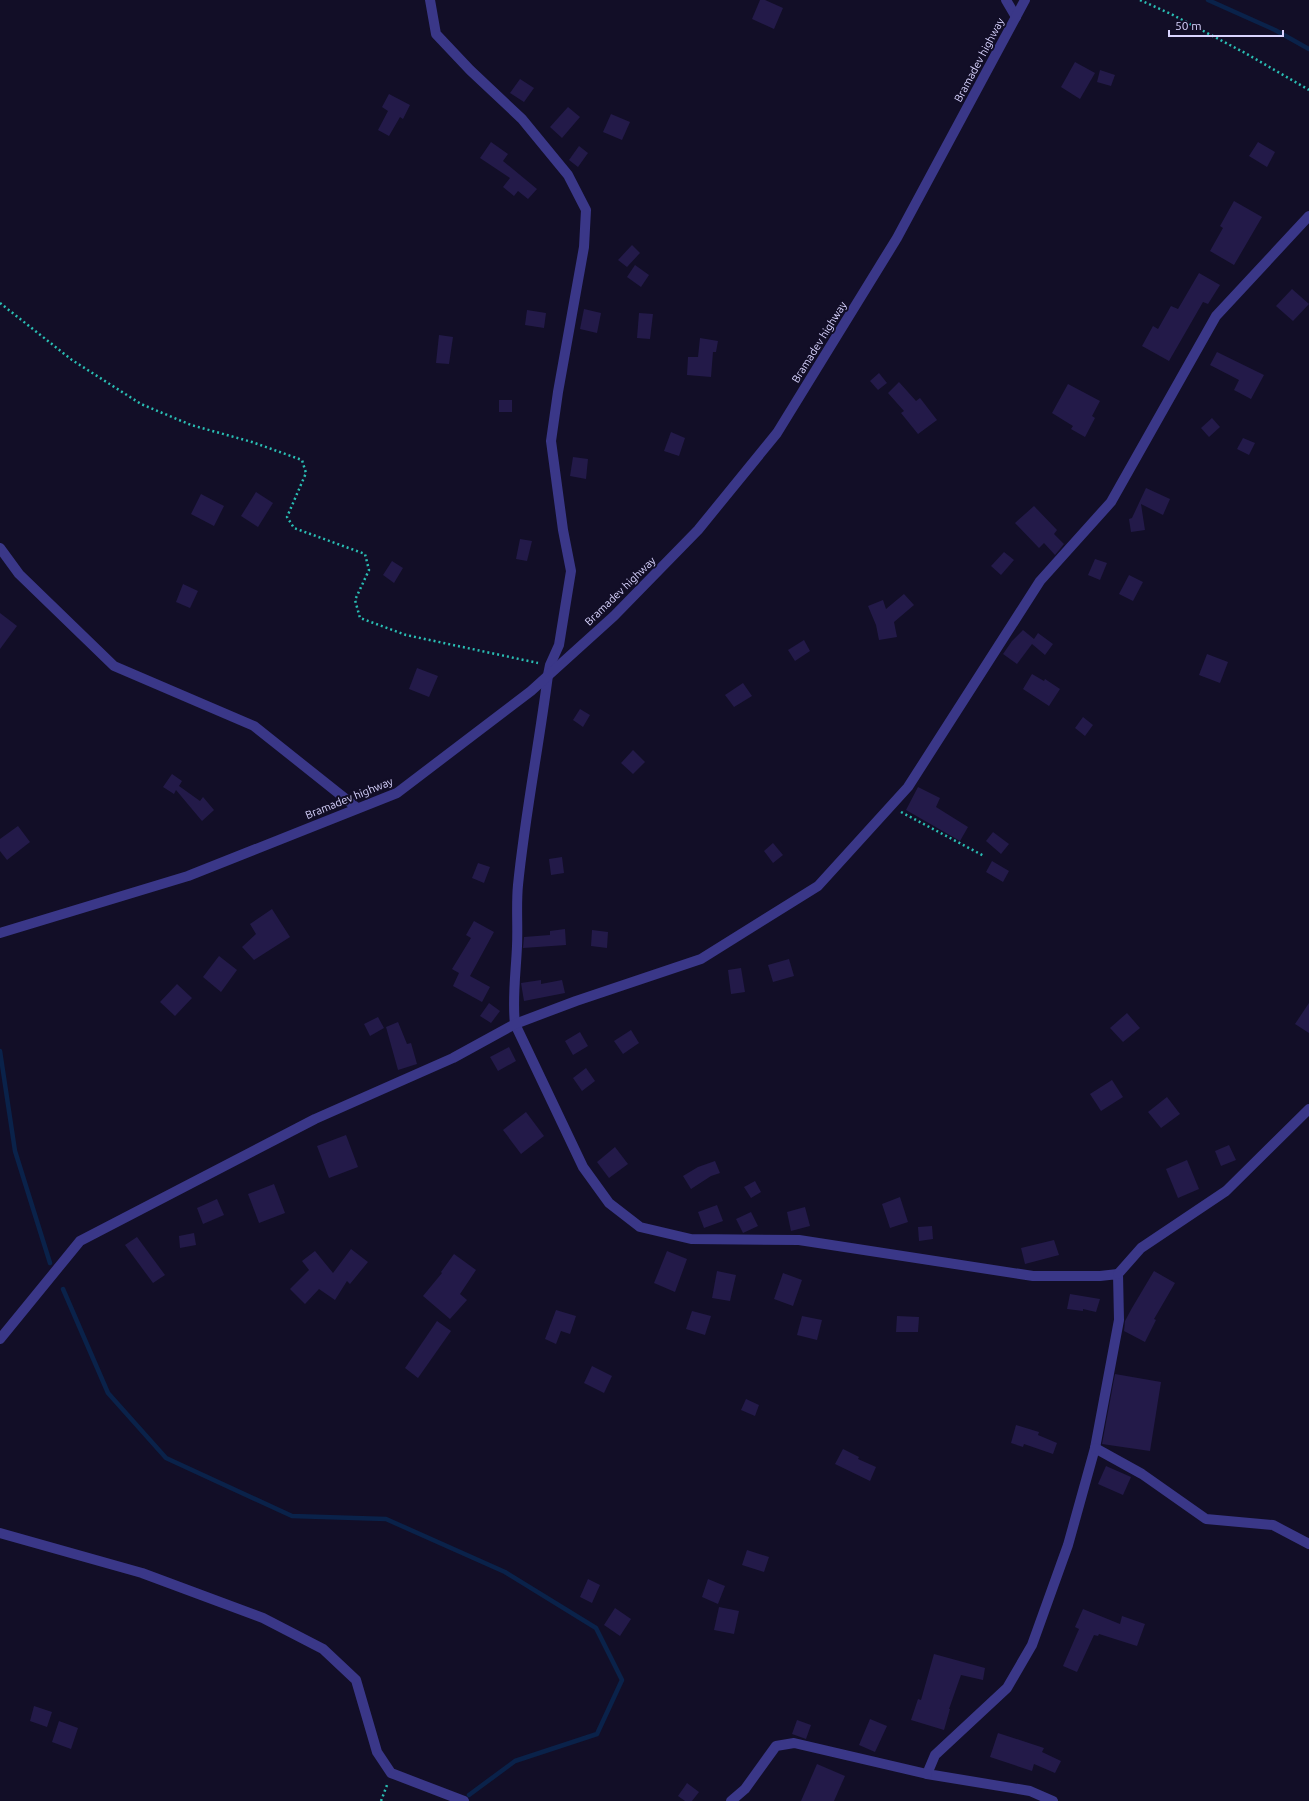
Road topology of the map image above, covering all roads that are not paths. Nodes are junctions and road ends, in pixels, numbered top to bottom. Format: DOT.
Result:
graph roads {
  1 [pos="430,0"];
  2 [pos="1006,0"];
  3 [pos="1025,0"];
  4 [pos="1016,17"];
  5 [pos="1309,216"];
  6 [pos="0,548"];
  7 [pos="548,675"];
  8 [pos="357,808"];
  9 [pos="0,933"];
  10 [pos="515,1024"];
  11 [pos="1309,1110"];
  12 [pos="1118,1274"];
  13 [pos="0,1338"];
  14 [pos="1095,1448"];
  15 [pos="0,1533"];
  16 [pos="1309,1544"];
  17 [pos="927,1774"];
  18 [pos="464,1801"];
  19 [pos="731,1801"];
  20 [pos="1053,1801"];
  1 -- 7 [label="street"];
  2 -- 4 [label="street"];
  3 -- 4 [label="street, Bramadev highway"];
  4 -- 7 [label="street, Bramadev highway"];
  5 -- 10 [label="street"];
  6 -- 8 [label="street"];
  7 -- 8 [label="street, Bramadev highway"];
  7 -- 10 [label="street"];
  8 -- 9 [label="street, Bramadev highway"];
  10 -- 12 [label="street"];
  10 -- 13 [label="street"];
  11 -- 12 [label="street"];
  12 -- 14 [label="street"];
  14 -- 16 [label="street"];
  14 -- 17 [label="street"];
  15 -- 18 [label="street"];
  17 -- 19 [label="street"];
  17 -- 20 [label="street"];
}
